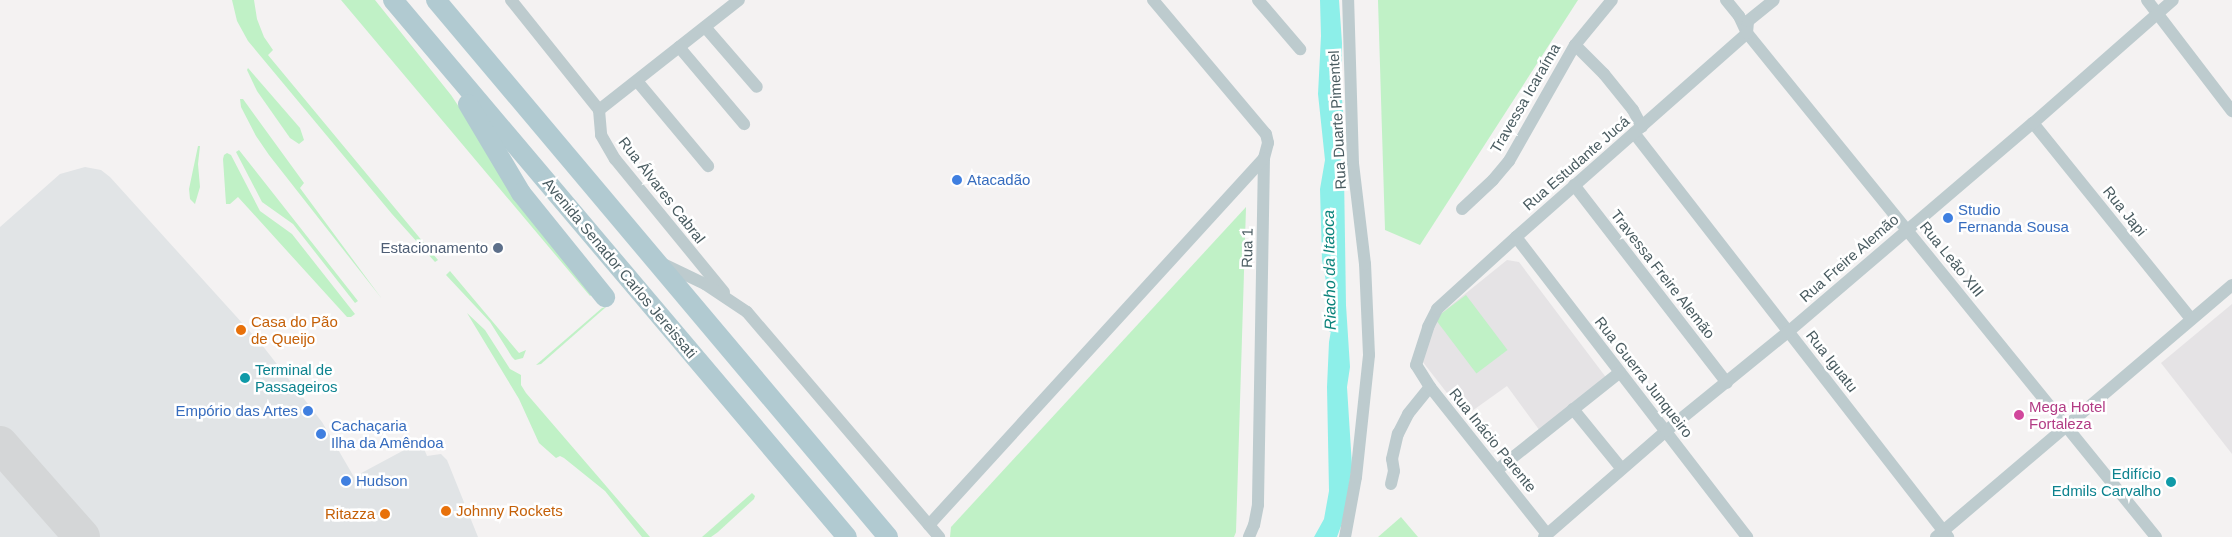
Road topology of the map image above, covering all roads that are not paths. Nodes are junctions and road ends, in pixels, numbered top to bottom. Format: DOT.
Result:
graph roads {
  1 [pos="393,0"];
  2 [pos="436,0"];
  3 [pos="511,0"];
  4 [pos="739,0"];
  5 [pos="1153,0"];
  6 [pos="1258,0"];
  7 [pos="1348,0"];
  8 [pos="1612,0"];
  9 [pos="1726,0"];
  10 [pos="1774,0"];
  11 [pos="2147,0"];
  12 [pos="2173,0"];
  13 [pos="2157,14"];
  14 [pos="705,27"];
  15 [pos="1747,33"];
  16 [pos="1575,45"];
  17 [pos="679,47"];
  18 [pos="1300,49"];
  19 [pos="439,55"];
  20 [pos="637,81"];
  21 [pos="757,87"];
  22 [pos="599,110"];
  23 [pos="2232,111"];
  24 [pos="2033,123"];
  25 [pos="744,124"];
  26 [pos="1638,130"];
  27 [pos="1264,158"];
  28 [pos="708,166"];
  29 [pos="1574,185"];
  30 [pos="1462,209"];
  31 [pos="1907,229"];
  32 [pos="1516,237"];
  33 [pos="658,262"];
  34 [pos="2232,285"];
  35 [pos="605,296"];
  36 [pos="730,299"];
  37 [pos="2191,319"];
  38 [pos="1788,332"];
  39 [pos="1416,365"];
  40 [pos="1620,372"];
  41 [pos="1727,383"];
  42 [pos="1430,388"];
  43 [pos="1574,410"];
  44 [pos="2066,426"];
  45 [pos="1666,431"];
  46 [pos="1622,469"];
  47 [pos="1497,470"];
  48 [pos="1391,484"];
  49 [pos="929,525"];
  50 [pos="1942,535"];
  51 [pos="1546,536"];
  52 [pos="847,537"];
  53 [pos="888,537"];
  54 [pos="939,537"];
  55 [pos="1250,537"];
  56 [pos="1345,537"];
  57 [pos="1747,537"];
  58 [pos="2156,537"];
  1 -- 19 [label="main road, Avenida Senador Carlos Jereissati"];
  2 -- 33 [label="main road"];
  3 -- 22 [label="street"];
  4 -- 14 [label="street"];
  5 -- 27 [label="street, Rua 1"];
  6 -- 18 [label="street"];
  7 -- 56 [label="street, Rua Duarte Pimentel"];
  8 -- 16 [label="street, Travessa Icaraíma"];
  9 -- 15 [label="street, Rua Leão XIII"];
  10 -- 15 [label="street, Rua Estudante Jucá"];
  11 -- 13 [label="street"];
  12 -- 13 [label="street, Rua Freire Alemão"];
  13 -- 23 [label="street"];
  13 -- 24 [label="street, Rua Freire Alemão"];
  14 -- 17 [label="street"];
  14 -- 21 [label="street"];
  15 -- 26 [label="street, Rua Estudante Jucá"];
  15 -- 31 [label="street, Rua Leão XIII"];
  16 -- 26 [label="street, Rua Iguatu"];
  16 -- 30 [label="street, Travessa Icaraíma"];
  17 -- 20 [label="street"];
  17 -- 25 [label="street"];
  19 -- 35 [label="main road"];
  19 -- 52 [label="main road, Avenida Senador Carlos Jereissati"];
  20 -- 22 [label="street"];
  20 -- 28 [label="street"];
  22 -- 36 [label="street, Rua Álvares Cabral"];
  24 -- 31 [label="street, Rua Freire Alemão"];
  24 -- 37 [label="street, Rua Japi"];
  26 -- 29 [label="street, Rua Estudante Jucá"];
  26 -- 38 [label="street, Rua Iguatu"];
  27 -- 49 [label="street"];
  27 -- 55 [label="street, Rua 1"];
  29 -- 32 [label="street, Rua Estudante Jucá"];
  29 -- 41 [label="street, Travessa Freire Alemão"];
  31 -- 38 [label="street, Rua Freire Alemão"];
  31 -- 44 [label="street, Rua Leão XIII"];
  32 -- 39 [label="street, Rua Estudante Jucá"];
  32 -- 40 [label="street, Rua Guerra Junqueiro"];
  33 -- 36 [label="street, Rua Álvares Cabral"];
  33 -- 53 [label="main road"];
  34 -- 37 [label="street"];
  36 -- 49 [label="street, Rua Álvares Cabral"];
  37 -- 44 [label="street"];
  38 -- 41 [label="street, Rua Freire Alemão"];
  38 -- 50 [label="street, Rua Iguatu"];
  39 -- 42 [label="street, Rua Inácio Parente"];
  40 -- 43 [label="street"];
  40 -- 45 [label="street, Rua Guerra Junqueiro"];
  41 -- 45 [label="street, Rua Freire Alemão"];
  42 -- 47 [label="street, Rua Inácio Parente"];
  42 -- 48 [label="street"];
  43 -- 46 [label="street"];
  43 -- 47 [label="street"];
  44 -- 50 [label="street"];
  44 -- 58 [label="street, Rua Leão XIII"];
  45 -- 46 [label="street, Rua Freire Alemão"];
  45 -- 57 [label="street, Rua Guerra Junqueiro"];
  46 -- 51 [label="street, Rua Freire Alemão"];
  47 -- 51 [label="street, Rua Inácio Parente"];
  49 -- 54 [label="street, Rua Álvares Cabral"];
}
